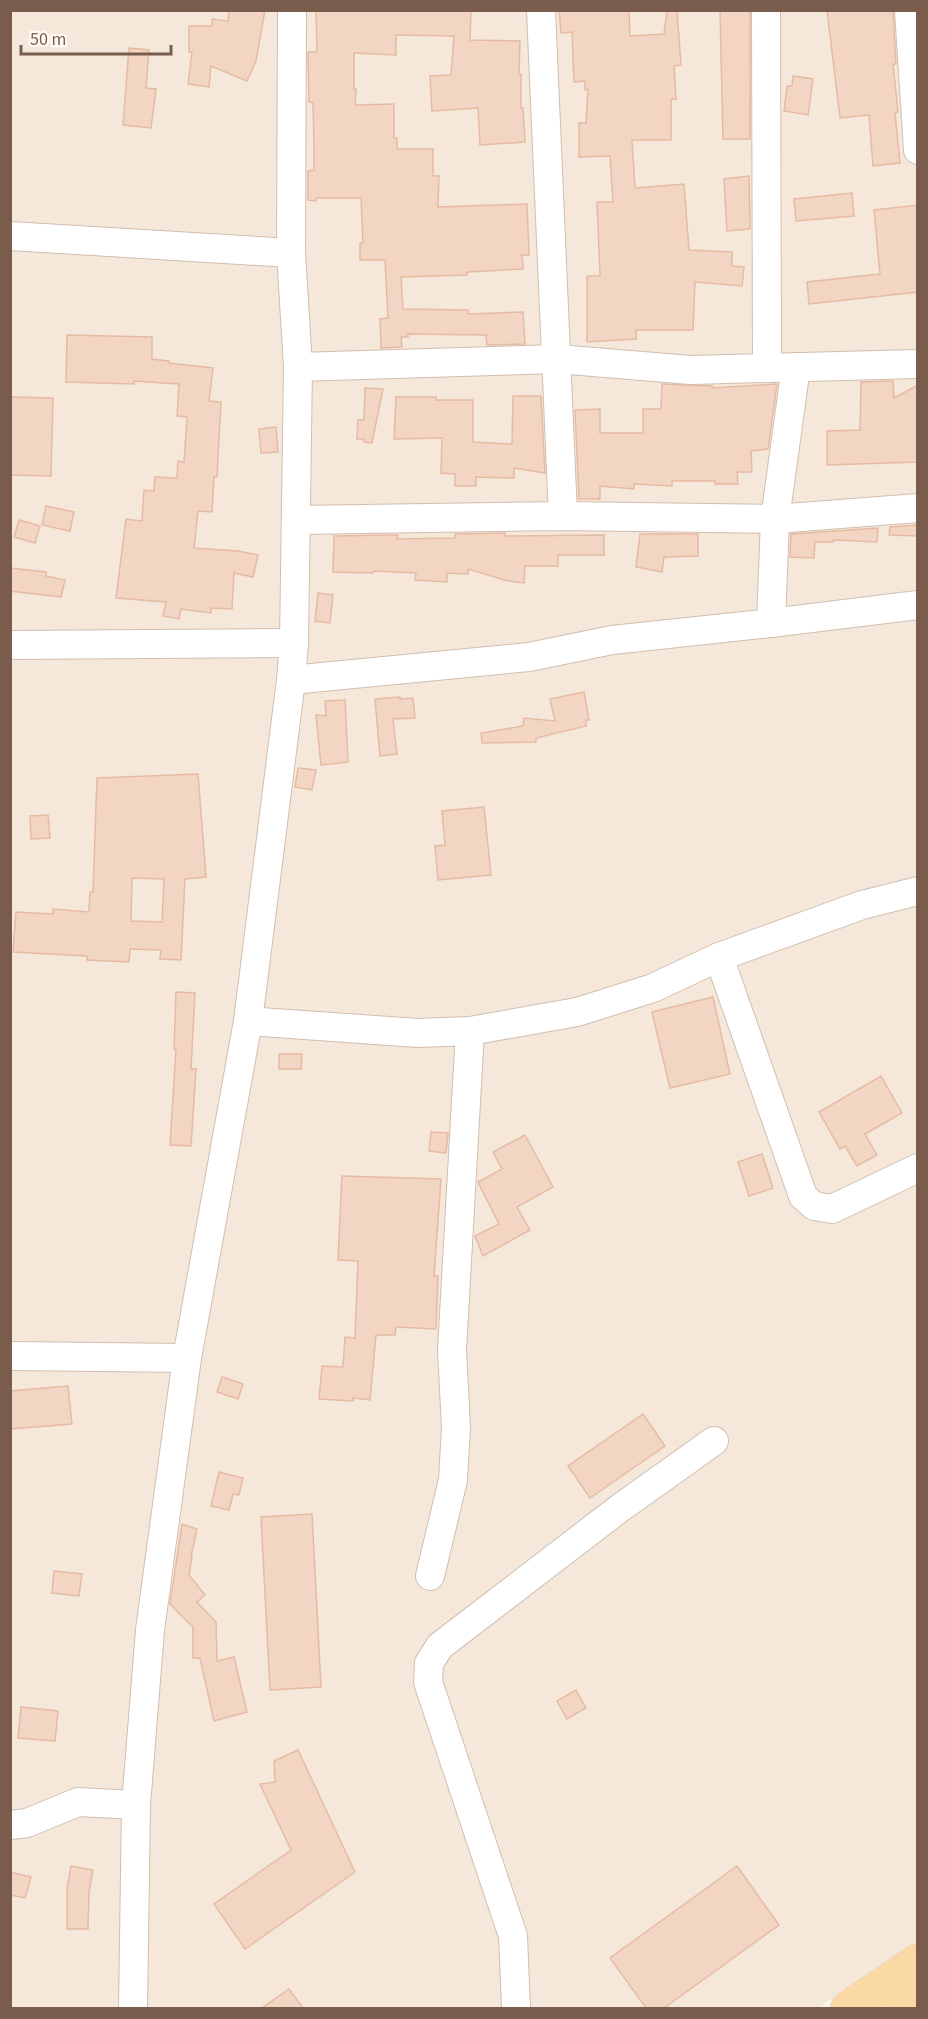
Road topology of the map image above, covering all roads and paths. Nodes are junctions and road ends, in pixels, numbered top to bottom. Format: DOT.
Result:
graph roads {
  1 [pos="292,10"];
  2 [pos="541,10"];
  3 [pos="766,10"];
  4 [pos="909,10"];
  5 [pos="918,150"];
  6 [pos="10,236"];
  7 [pos="291,253"];
  8 [pos="557,359"];
  9 [pos="918,364"];
  10 [pos="298,367"];
  11 [pos="796,367"];
  12 [pos="767,368"];
  13 [pos="918,508"];
  14 [pos="563,516"];
  15 [pos="775,519"];
  16 [pos="296,520"];
  17 [pos="918,605"];
  18 [pos="771,623"];
  19 [pos="294,643"];
  20 [pos="10,645"];
  21 [pos="291,680"];
  22 [pos="918,891"];
  23 [pos="719,957"];
  24 [pos="248,1021"];
  25 [pos="470,1031"];
  26 [pos="918,1168"];
  27 [pos="10,1356"];
  28 [pos="188,1358"];
  29 [pos="714,1441"];
  30 [pos="430,1576"];
  31 [pos="136,1805"];
  32 [pos="10,1825"];
  33 [pos="918,1960"];
  34 [pos="918,1995"];
  35 [pos="133,2008"];
  36 [pos="516,2008"];
  37 [pos="848,2008"];
  38 [pos="898,2008"];
  1 -- 7 [label="street"];
  2 -- 8 [label="street"];
  3 -- 12 [label="street"];
  4 -- 5 [label="street"];
  6 -- 7 [label="street"];
  7 -- 10 [label="street"];
  8 -- 10 [label="street"];
  8 -- 12 [label="street"];
  8 -- 14 [label="street"];
  9 -- 11 [label="street"];
  10 -- 16 [label="street"];
  11 -- 12 [label="street"];
  11 -- 15 [label="street"];
  13 -- 15 [label="street"];
  14 -- 15 [label="street"];
  14 -- 16 [label="street"];
  15 -- 18 [label="street"];
  16 -- 19 [label="street"];
  17 -- 18 [label="street"];
  18 -- 21 [label="street"];
  19 -- 20 [label="street"];
  19 -- 21 [label="street"];
  21 -- 24 [label="street"];
  22 -- 23 [label="street"];
  23 -- 25 [label="street"];
  23 -- 26 [label="street"];
  24 -- 25 [label="street"];
  24 -- 28 [label="street"];
  25 -- 30 [label="street"];
  27 -- 28 [label="street"];
  28 -- 31 [label="street"];
  29 -- 36 [label="street"];
  31 -- 32 [label="street"];
  31 -- 35 [label="street"];
  33 -- 37 [label="main road"];
  34 -- 38 [label="main road"];
}
